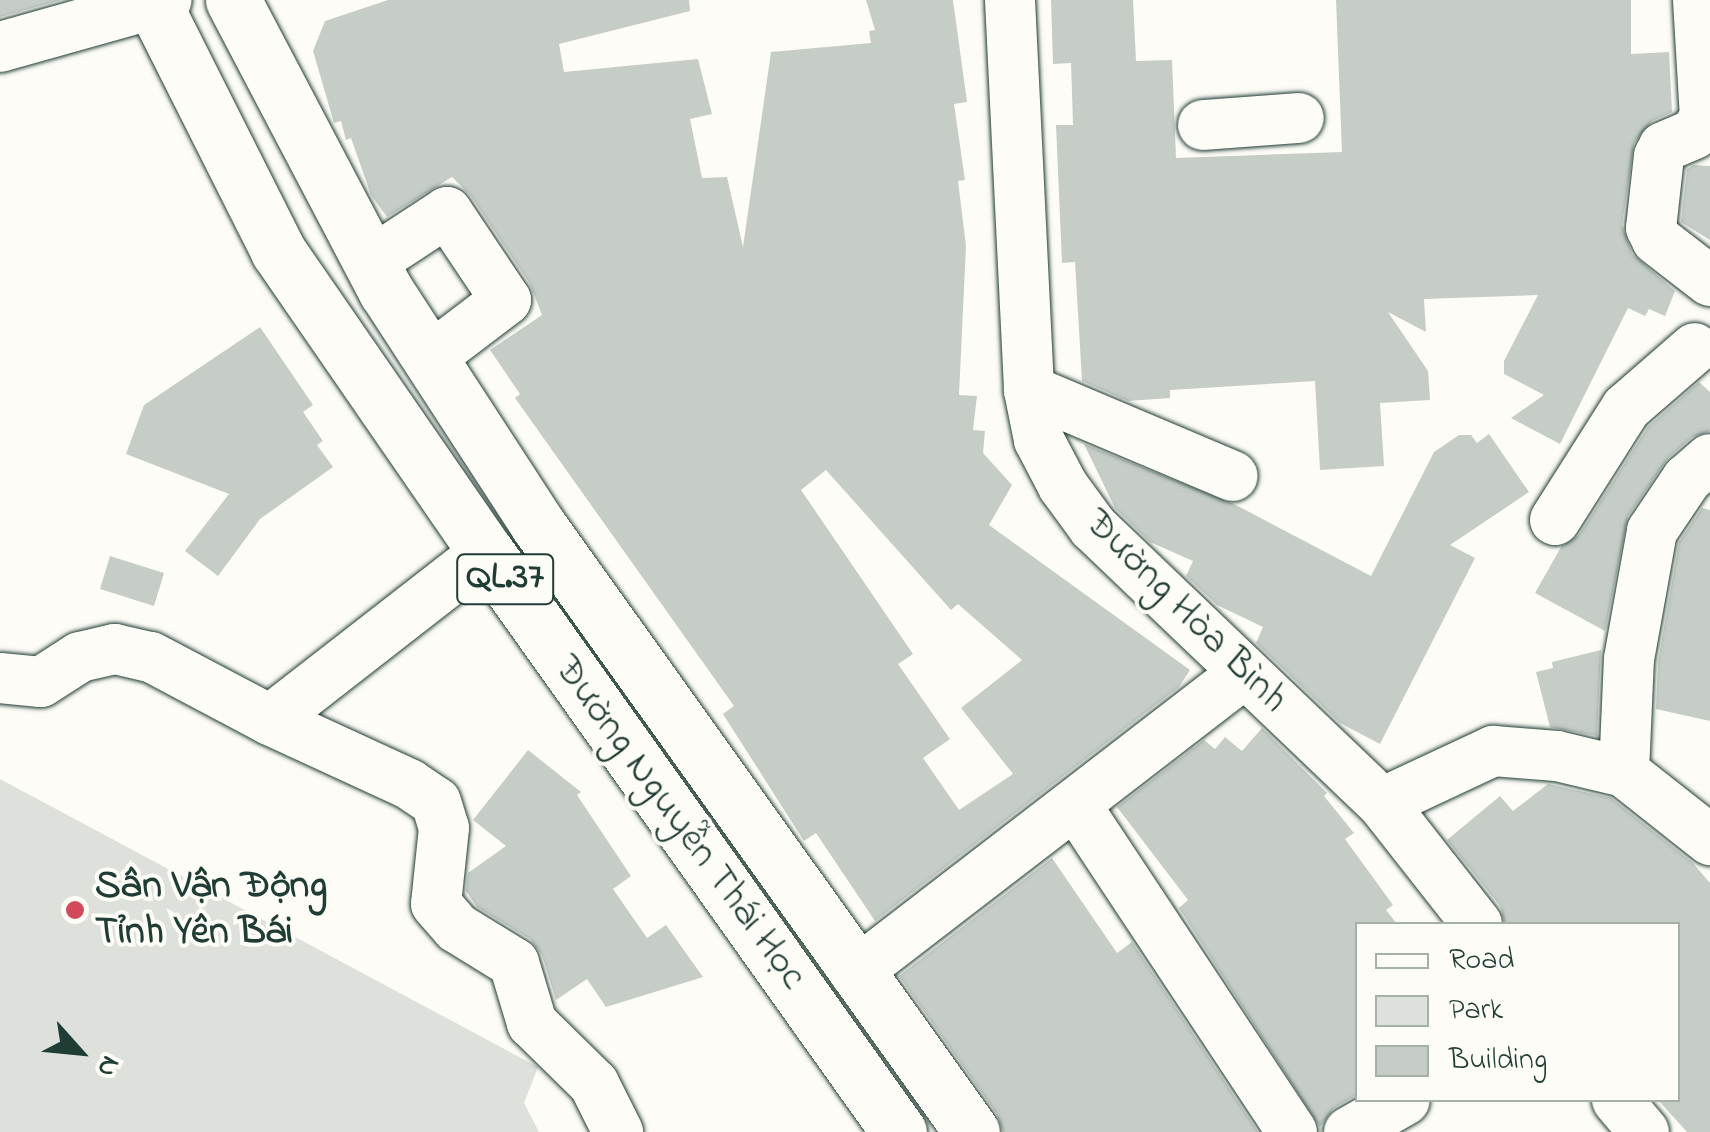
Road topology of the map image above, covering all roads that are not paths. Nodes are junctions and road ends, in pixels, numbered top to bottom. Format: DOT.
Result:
graph roads {
  1 [pos="233,0"];
  2 [pos="1010,0"];
  3 [pos="1698,0"];
  4 [pos="157,1"];
  5 [pos="0,47"];
  6 [pos="1298,118"];
  7 [pos="1203,125"];
  8 [pos="371,262"];
  9 [pos="1710,281"];
  10 [pos="1705,339"];
  11 [pos="430,358"];
  12 [pos="1029,390"];
  13 [pos="1710,459"];
  14 [pos="1233,476"];
  15 [pos="1555,520"];
  16 [pos="486,552"];
  17 [pos="1244,673"];
  18 [pos="0,678"];
  19 [pos="270,720"];
  20 [pos="1624,772"];
  21 [pos="1382,803"];
  22 [pos="1075,804"];
  23 [pos="1710,840"];
  24 [pos="1475,922"];
  25 [pos="855,972"];
  26 [pos="1402,1102"];
  27 [pos="1619,1102"];
  28 [pos="618,1132"];
  29 [pos="899,1132"];
  30 [pos="972,1132"];
  31 [pos="1292,1132"];
  32 [pos="1349,1132"];
  33 [pos="1644,1132"];
  1 -- 8 [label="main road, Đường Nguyễn Thái Học / QL.37"];
  2 -- 12 [label="street, Đường Hòa Bình"];
  3 -- 9 [label="street"];
  4 -- 5 [label="street"];
  4 -- 16 [label="main road, Đường Nguyễn Thái Học / QL.37"];
  6 -- 7 [label="street"];
  8 -- 11 [label="main road, Đường Nguyễn Thái Học / QL.37"];
  8 -- 11 [label="street"];
  10 -- 15 [label="street"];
  11 -- 25 [label="main road, Đường Nguyễn Thái Học / QL.37"];
  12 -- 14 [label="street"];
  12 -- 17 [label="street, Đường Hòa Bình"];
  13 -- 20 [label="street"];
  16 -- 19 [label="street"];
  16 -- 29 [label="main road, Đường Nguyễn Thái Học / QL.37"];
  17 -- 21 [label="street, Đường Hòa Bình"];
  17 -- 22 [label="street"];
  18 -- 19 [label="street"];
  19 -- 28 [label="street"];
  20 -- 21 [label="street"];
  20 -- 23 [label="street"];
  21 -- 24 [label="street, Đường Hòa Bình"];
  22 -- 25 [label="street"];
  22 -- 31 [label="street"];
  25 -- 30 [label="main road, Đường Nguyễn Thái Học / QL.37"];
  26 -- 32 [label="street"];
  27 -- 33 [label="street"];
}
